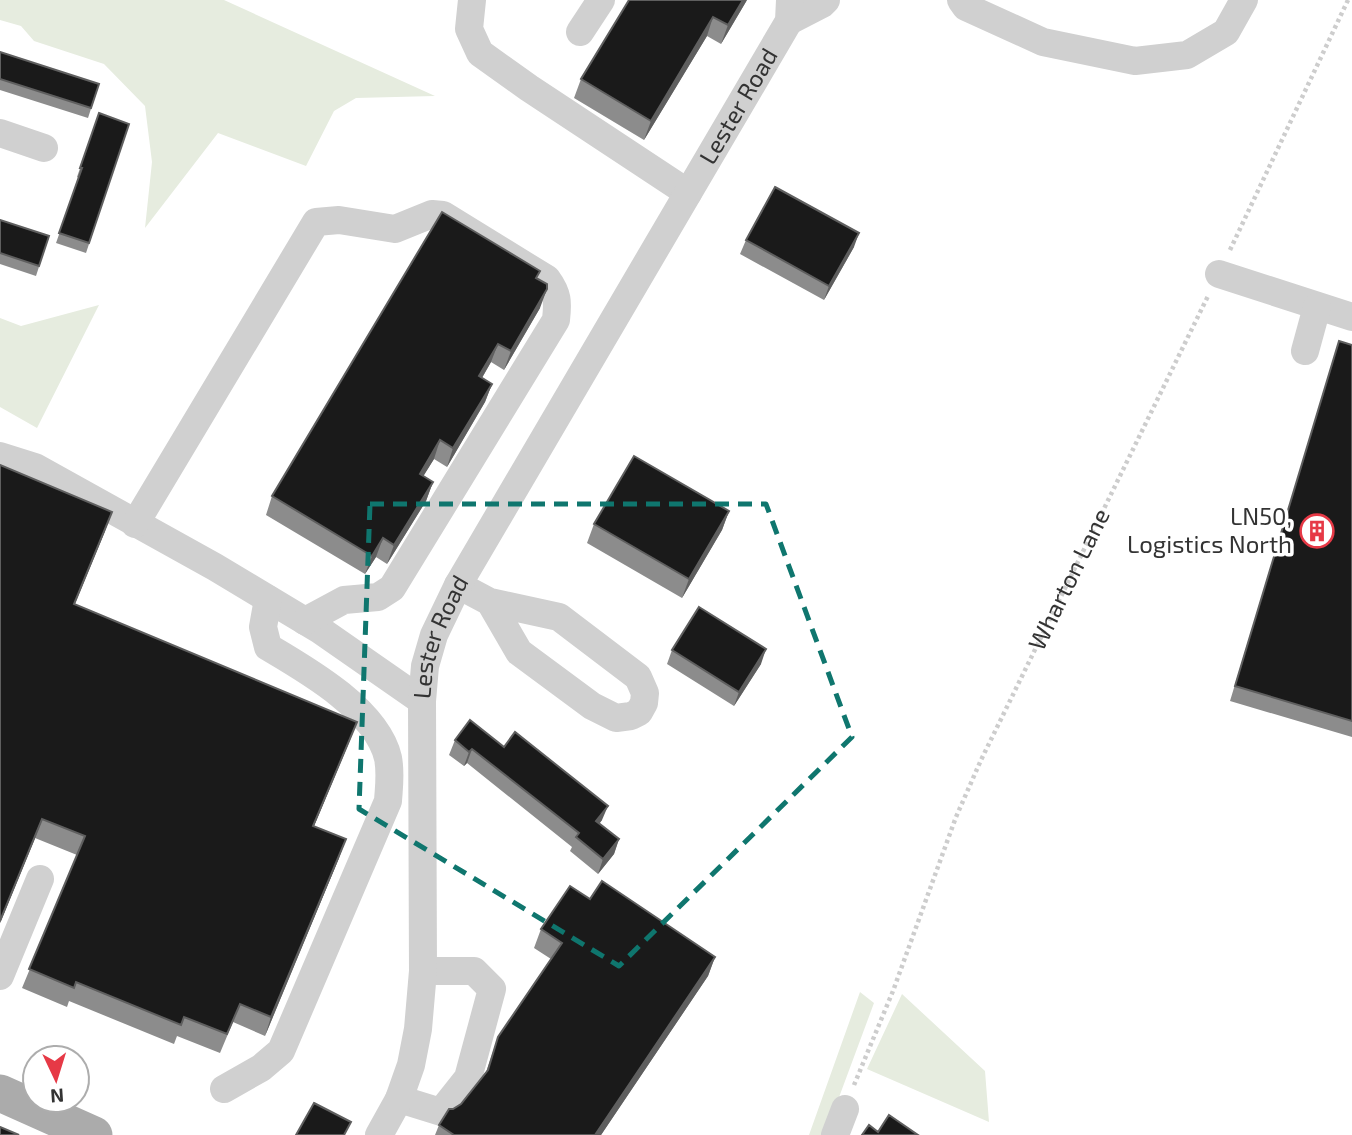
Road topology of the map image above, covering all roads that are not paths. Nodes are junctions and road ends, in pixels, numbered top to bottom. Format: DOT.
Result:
graph roads {
  1 [pos="472,0"];
  2 [pos="601,0"];
  3 [pos="825,0"];
  4 [pos="961,0"];
  5 [pos="1244,0"];
  6 [pos="789,10"];
  7 [pos="580,32"];
  8 [pos="0,133"];
  9 [pos="44,148"];
  10 [pos="688,193"];
  11 [pos="1219,274"];
  12 [pos="1317,307"];
  13 [pos="1352,317"];
  14 [pos="1305,351"];
  15 [pos="0,456"];
  16 [pos="135,524"];
  17 [pos="458,584"];
  18 [pos="268,599"];
  19 [pos="490,601"];
  20 [pos="305,621"];
  21 [pos="422,701"];
  22 [pos="40,879"];
  23 [pos="423,971"];
  24 [pos="0,976"];
  25 [pos="224,1089"];
  26 [pos="0,1093"];
  27 [pos="399,1099"];
  28 [pos="94,1135"];
  29 [pos="379,1135"];
  1 -- 10 [label="street, Lester Road"];
  2 -- 7 [label="street"];
  3 -- 6 [label="street"];
  4 -- 5 [label="street"];
  6 -- 10 [label="street, Lester Road"];
  8 -- 9 [label="street"];
  10 -- 17 [label="street, Lester Road"];
  11 -- 12 [label="street"];
  12 -- 13 [label="street"];
  12 -- 14 [label="street"];
  15 -- 16 [label="street"];
  16 -- 18 [label="street"];
  16 -- 20 [label="street"];
  17 -- 19 [label="street"];
  17 -- 21 [label="street, Lester Road"];
  18 -- 20 [label="street"];
  18 -- 25 [label="street"];
  19 -- 19 [label="street"];
  20 -- 21 [label="street"];
  21 -- 23 [label="street, Lester Road"];
  22 -- 24 [label="street"];
  23 -- 27 [label="street, Lester Road"];
  23 -- 27 [label="street"];
  26 -- 28 [label="main road"];
  27 -- 29 [label="street, Lester Road"];
}
